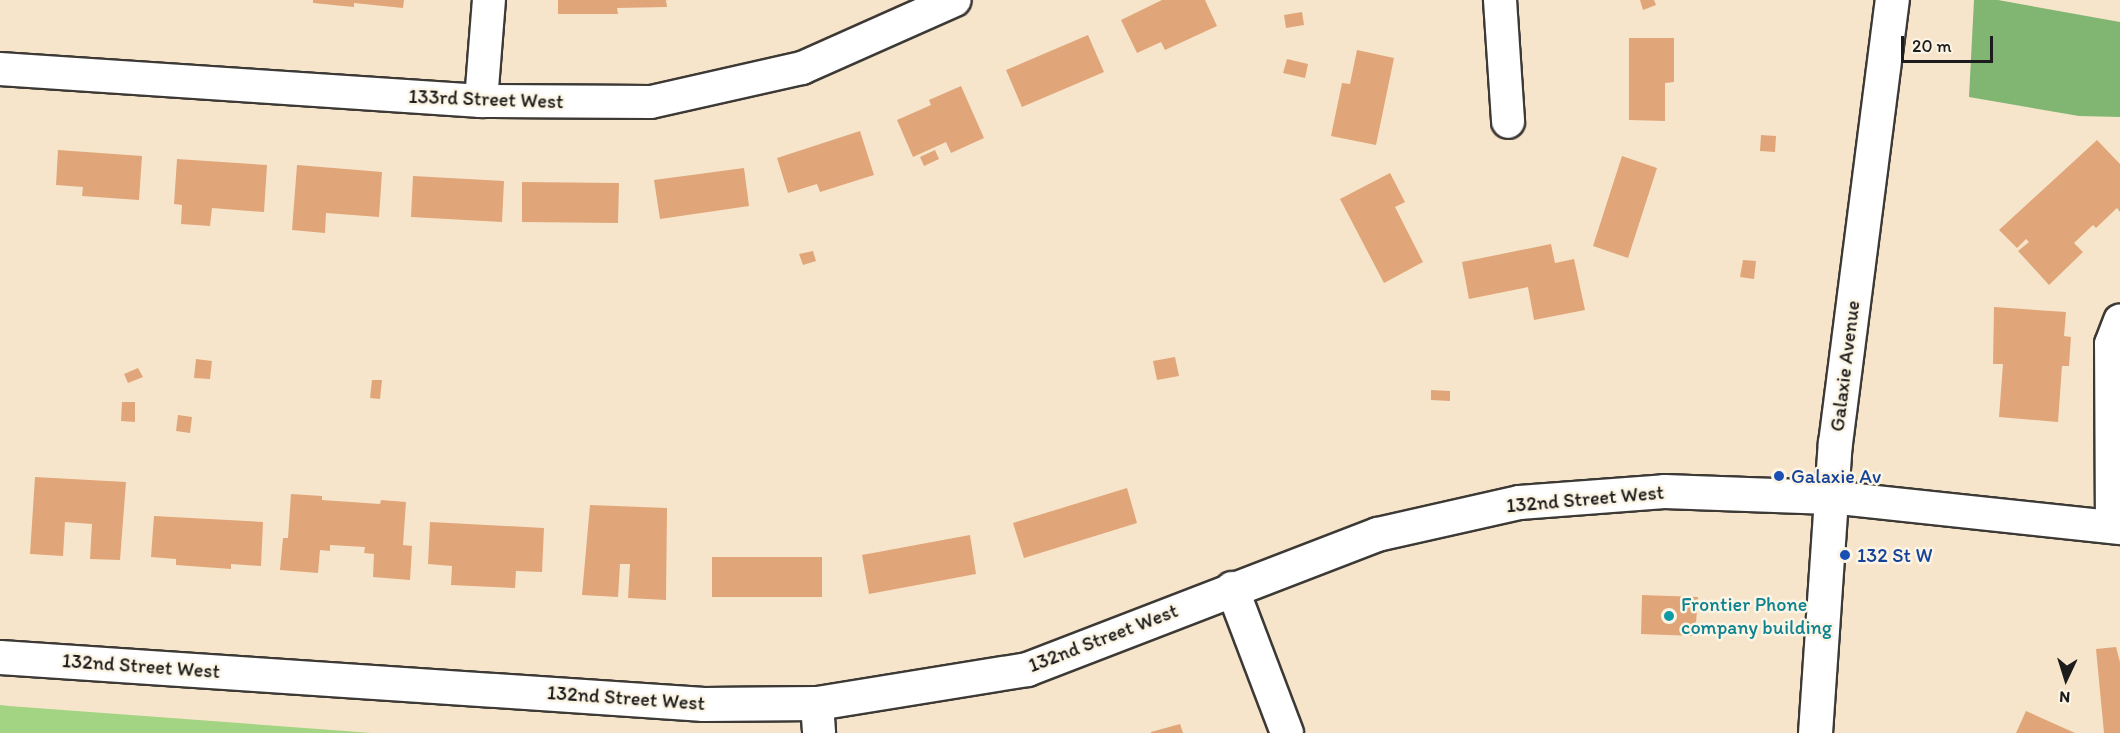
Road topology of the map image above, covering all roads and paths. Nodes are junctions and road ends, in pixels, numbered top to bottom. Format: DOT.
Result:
graph roads {
  1 [pos="489,0"];
  2 [pos="955,0"];
  3 [pos="1500,0"];
  4 [pos="1892,0"];
  5 [pos="0,69"];
  6 [pos="481,101"];
  7 [pos="1508,122"];
  8 [pos="2120,321"];
  9 [pos="1830,497"];
  10 [pos="2116,527"];
  11 [pos="1232,588"];
  12 [pos="0,657"];
  13 [pos="818,718"];
  14 [pos="1287,733"];
  15 [pos="1815,733"];
  1 -- 6 [label="street"];
  2 -- 6 [label="street, 133rd Street West"];
  3 -- 7 [label="street"];
  4 -- 9 [label="street, Galaxie Avenue"];
  5 -- 6 [label="street, 133rd Street West"];
  8 -- 10 [label="street"];
  9 -- 10 [label="street, 132nd Street West"];
  9 -- 11 [label="street, 132nd Street West"];
  9 -- 15 [label="street, Galaxie Avenue"];
  11 -- 13 [label="street, 132nd Street West"];
  11 -- 14 [label="street"];
  12 -- 13 [label="street, 132nd Street West"];
}
